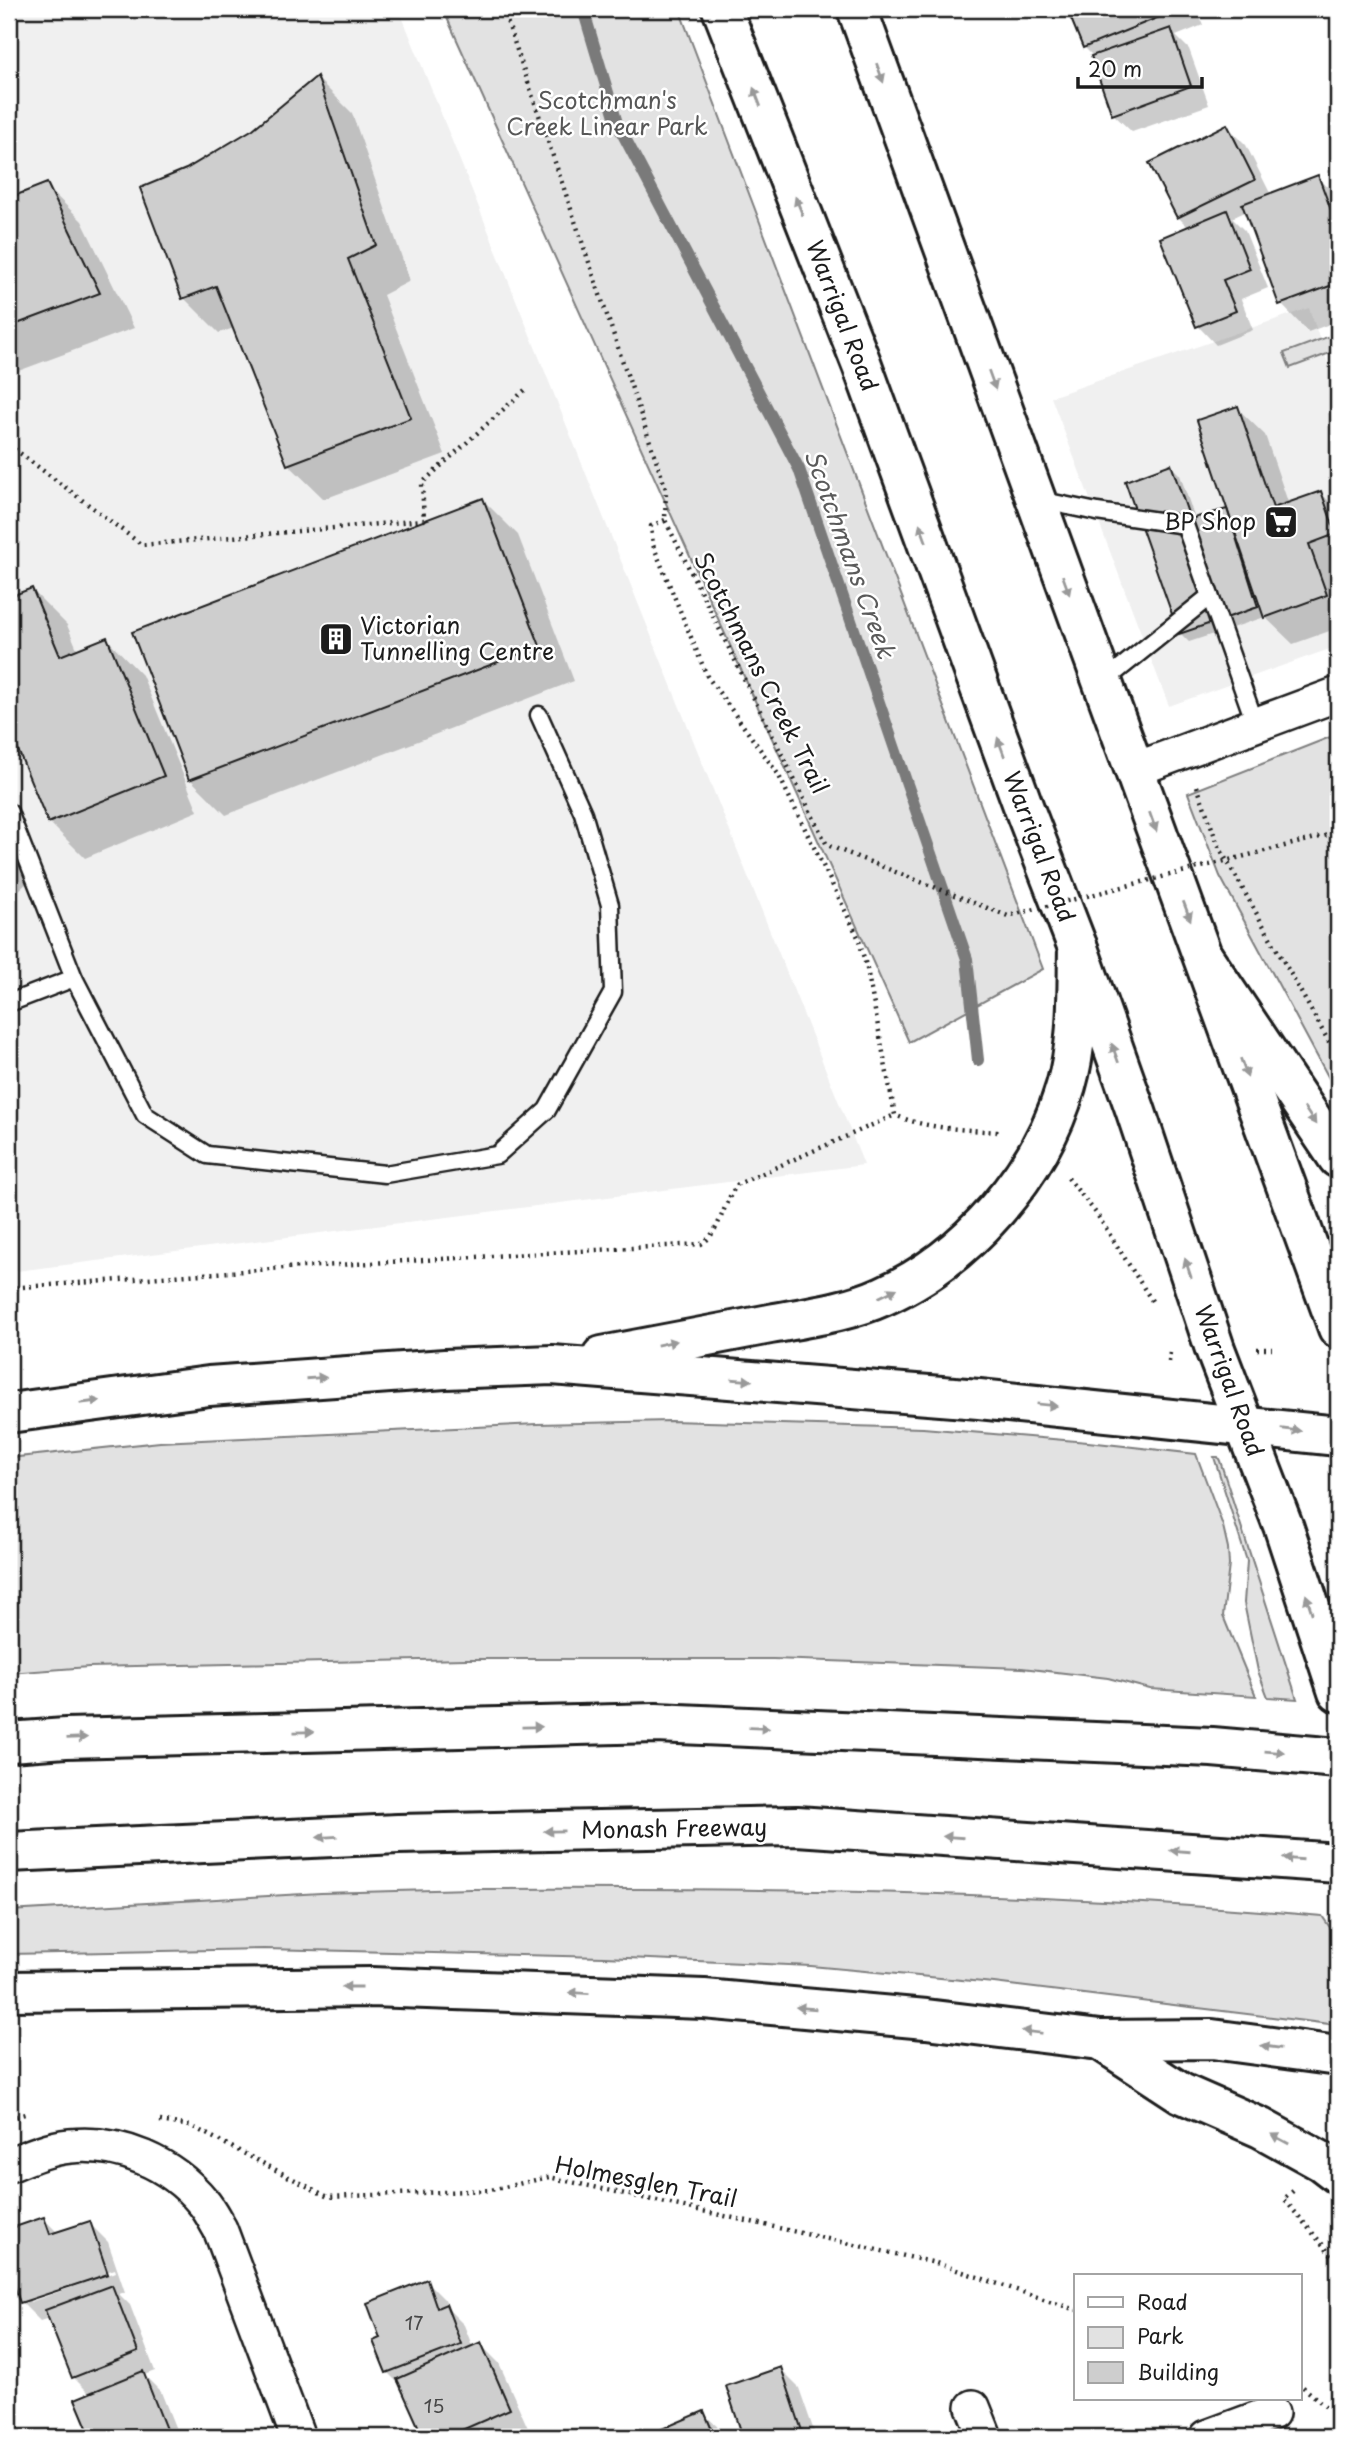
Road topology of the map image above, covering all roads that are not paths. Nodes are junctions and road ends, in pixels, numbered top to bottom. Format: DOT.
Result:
graph roads {
  1 [pos="722,9"];
  2 [pos="857,9"];
  3 [pos="1034,499"];
  4 [pos="1210,596"];
  5 [pos="1101,684"];
  6 [pos="1338,694"];
  7 [pos="540,715"];
  8 [pos="1255,723"];
  9 [pos="1134,770"];
  10 [pos="9,812"];
  11 [pos="1078,948"];
  12 [pos="1204,958"];
  13 [pos="74,978"];
  14 [pos="9,1003"];
  15 [pos="1338,1158"];
  16 [pos="1338,1328"];
  17 [pos="552,1365"];
  18 [pos="9,1413"];
  19 [pos="1244,1424"];
  20 [pos="1338,1436"];
  21 [pos="1338,1692"];
  22 [pos="9,1742"];
  23 [pos="1338,1758"];
  24 [pos="9,1852"];
  25 [pos="1338,1863"];
  26 [pos="9,1991"];
  27 [pos="1100,2040"];
  28 [pos="1338,2056"];
  29 [pos="9,2165"];
  30 [pos="1338,2174"];
  31 [pos="973,2407"];
  32 [pos="1272,2413"];
  33 [pos="298,2437"];
  34 [pos="985,2437"];
  35 [pos="1207,2437"];
  11 -- 1 [label="highway, Warrigal Road, one-way"];
  2 -- 3 [label="highway, one-way"];
  3 -- 4 [label="lane"];
  3 -- 5 [label="highway, one-way"];
  4 -- 5 [label="lane"];
  4 -- 8 [label="lane"];
  5 -- 9 [label="highway"];
  6 -- 8 [label="street"];
  7 -- 13 [label="lane"];
  8 -- 9 [label="street"];
  9 -- 12 [label="highway, one-way"];
  10 -- 13 [label="lane"];
  17 -- 11 [label="highway, one-way"];
  19 -- 11 [label="highway, Warrigal Road, one-way"];
  12 -- 15 [label="highway, one-way"];
  12 -- 16 [label="highway, one-way"];
  13 -- 14 [label="lane"];
  18 -- 17 [label="highway, one-way"];
  17 -- 19 [label="highway, one-way"];
  19 -- 20 [label="highway, one-way"];
  21 -- 19 [label="highway, Warrigal Road, one-way"];
  22 -- 23 [label="highway, one-way"];
  25 -- 24 [label="highway, Monash Freeway, one-way"];
  27 -- 26 [label="highway, one-way"];
  28 -- 27 [label="highway, one-way"];
  30 -- 27 [label="highway, one-way"];
  29 -- 33 [label="street"];
  31 -- 34 [label="street"];
  32 -- 35 [label="street"];
}
